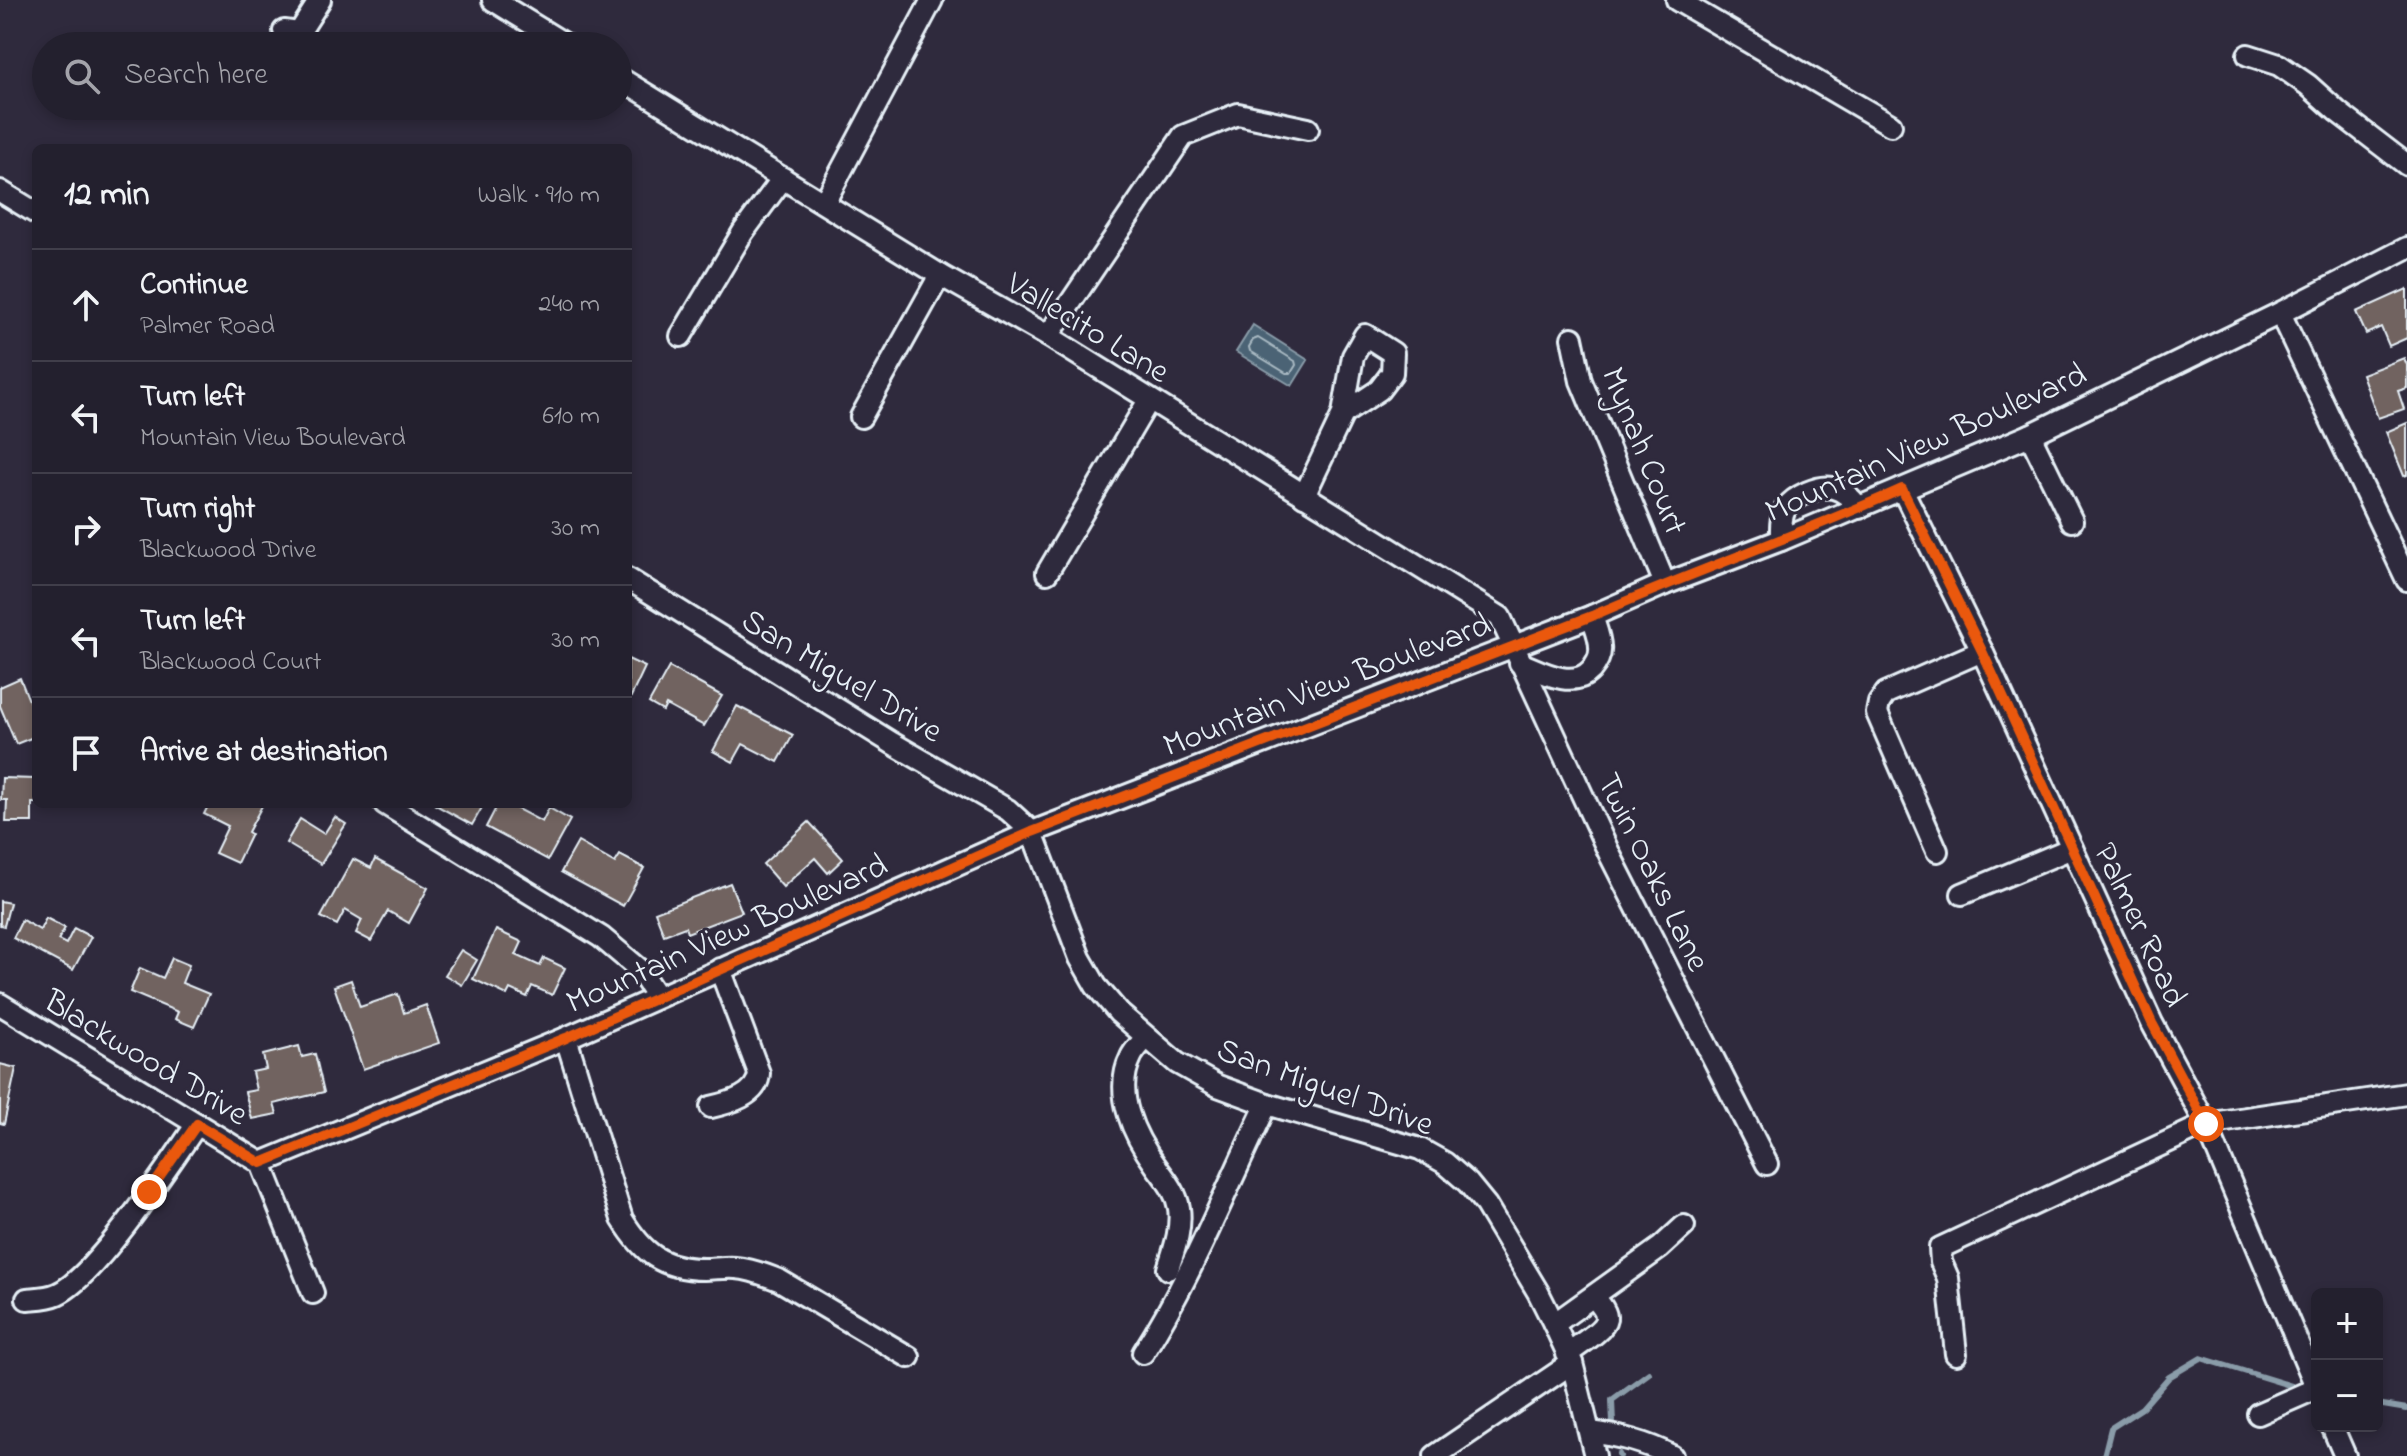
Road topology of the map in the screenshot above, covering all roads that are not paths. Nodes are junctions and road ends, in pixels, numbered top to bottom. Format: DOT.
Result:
graph roads {
  1 [pos="320,0"];
  2 [pos="493,0"];
  3 [pos="932,0"];
  4 [pos="1677,0"];
  5 [pos="284,31"];
  6 [pos="292,32"];
  7 [pos="300,32"];
  8 [pos="545,32"];
  9 [pos="2248,55"];
  10 [pos="632,86"];
  11 [pos="1891,125"];
  12 [pos="1308,129"];
  13 [pos="2407,165"];
  14 [pos="783,178"];
  15 [pos="0,191"];
  16 [pos="824,203"];
  17 [pos="32,211"];
  18 [pos="2407,248"];
  19 [pos="940,275"];
  20 [pos="2280,313"];
  21 [pos="681,336"];
  22 [pos="1048,336"];
  23 [pos="1572,338"];
  24 [pos="1149,400"];
  25 [pos="1343,414"];
  26 [pos="861,417"];
  27 [pos="2030,435"];
  28 [pos="1902,489"];
  29 [pos="1304,496"];
  30 [pos="1859,508"];
  31 [pos="2072,521"];
  32 [pos="1781,540"];
  33 [pos="1047,573"];
  34 [pos="2407,580"];
  35 [pos="632,581"];
  36 [pos="1665,584"];
  37 [pos="1592,616"];
  38 [pos="1982,651"];
  39 [pos="1516,654"];
  40 [pos="391,808"];
  41 [pos="1032,832"];
  42 [pos="2072,848"];
  43 [pos="1937,851"];
  44 [pos="1962,894"];
  45 [pos="720,969"];
  46 [pos="657,997"];
  47 [pos="0,1004"];
  48 [pos="1146,1037"];
  49 [pos="566,1038"];
  50 [pos="2407,1094"];
  51 [pos="1267,1104"];
  52 [pos="711,1107"];
  53 [pos="197,1124"];
  54 [pos="2206,1124"];
  55 [pos="261,1163"];
  56 [pos="1767,1164"];
  57 [pos="1684,1226"];
  58 [pos="1168,1269"];
  59 [pos="313,1293"];
  60 [pos="1594,1297"];
  61 [pos="27,1299"];
  62 [pos="1554,1324"];
  63 [pos="1143,1353"];
  64 [pos="1956,1354"];
  65 [pos="909,1357"];
  66 [pos="1570,1358"];
  67 [pos="2311,1375"];
  68 [pos="2311,1392"];
  69 [pos="2258,1414"];
  70 [pos="1590,1432"];
  71 [pos="2335,1432"];
  72 [pos="1435,1456"];
  73 [pos="1595,1456"];
  74 [pos="1672,1456"];
  75 [pos="2345,1456"];
  1 -- 7 [label="street"];
  2 -- 8 [label="street"];
  3 -- 16 [label="street"];
  4 -- 11 [label="street"];
  5 -- 6 [label="street"];
  9 -- 13 [label="street"];
  10 -- 14 [label="street, Vallecito Lane"];
  12 -- 22 [label="street"];
  14 -- 16 [label="street, Vallecito Lane"];
  14 -- 21 [label="street"];
  15 -- 17 [label="street"];
  16 -- 19 [label="street, Vallecito Lane"];
  18 -- 20 [label="street, Mountain View Boulevard"];
  19 -- 22 [label="street, Vallecito Lane"];
  19 -- 26 [label="street"];
  20 -- 27 [label="street, Mountain View Boulevard"];
  20 -- 34 [label="street"];
  22 -- 24 [label="street, Vallecito Lane"];
  23 -- 36 [label="street, Mynah Court"];
  24 -- 29 [label="street, Vallecito Lane"];
  24 -- 33 [label="street"];
  25 -- 29 [label="street"];
  27 -- 28 [label="street, Mountain View Boulevard"];
  27 -- 31 [label="street"];
  28 -- 30 [label="street, Mountain View Boulevard"];
  28 -- 38 [label="street, Palmer Road"];
  29 -- 39 [label="street, Vallecito Lane"];
  30 -- 32 [label="street, Mountain View Boulevard"];
  30 -- 32 [label="street"];
  32 -- 36 [label="street, Mountain View Boulevard"];
  35 -- 41 [label="street, San Miguel Drive"];
  36 -- 37 [label="street, Mountain View Boulevard"];
  37 -- 39 [label="street, Mountain View Boulevard"];
  37 -- 39 [label="street"];
  38 -- 42 [label="street, Palmer Road"];
  38 -- 43 [label="street"];
  39 -- 41 [label="street, Mountain View Boulevard"];
  39 -- 56 [label="street, Twin Oaks Lane"];
  40 -- 46 [label="street"];
  41 -- 45 [label="street, Mountain View Boulevard"];
  41 -- 48 [label="street, San Miguel Drive"];
  42 -- 44 [label="street"];
  42 -- 54 [label="street, Palmer Road"];
  45 -- 46 [label="street, Mountain View Boulevard"];
  45 -- 52 [label="street"];
  46 -- 49 [label="street, Mountain View Boulevard"];
  47 -- 53 [label="street, Blackwood Drive"];
  48 -- 51 [label="street, San Miguel Drive"];
  48 -- 58 [label="street"];
  49 -- 55 [label="street, Mountain View Boulevard"];
  49 -- 65 [label="street"];
  50 -- 54 [label="street"];
  51 -- 62 [label="street, San Miguel Drive"];
  51 -- 63 [label="street"];
  53 -- 55 [label="street, Blackwood Drive"];
  53 -- 61 [label="street"];
  54 -- 64 [label="street"];
  54 -- 67 [label="street, Palmer Road"];
  55 -- 59 [label="street"];
  57 -- 60 [label="street"];
  60 -- 62 [label="street"];
  60 -- 66 [label="street"];
  62 -- 66 [label="street, San Miguel Drive"];
  66 -- 70 [label="street, San Miguel Drive"];
  66 -- 72 [label="street"];
  68 -- 69 [label="street"];
  70 -- 73 [label="street, San Miguel Drive"];
  70 -- 74 [label="street"];
  71 -- 75 [label="street"];
}
